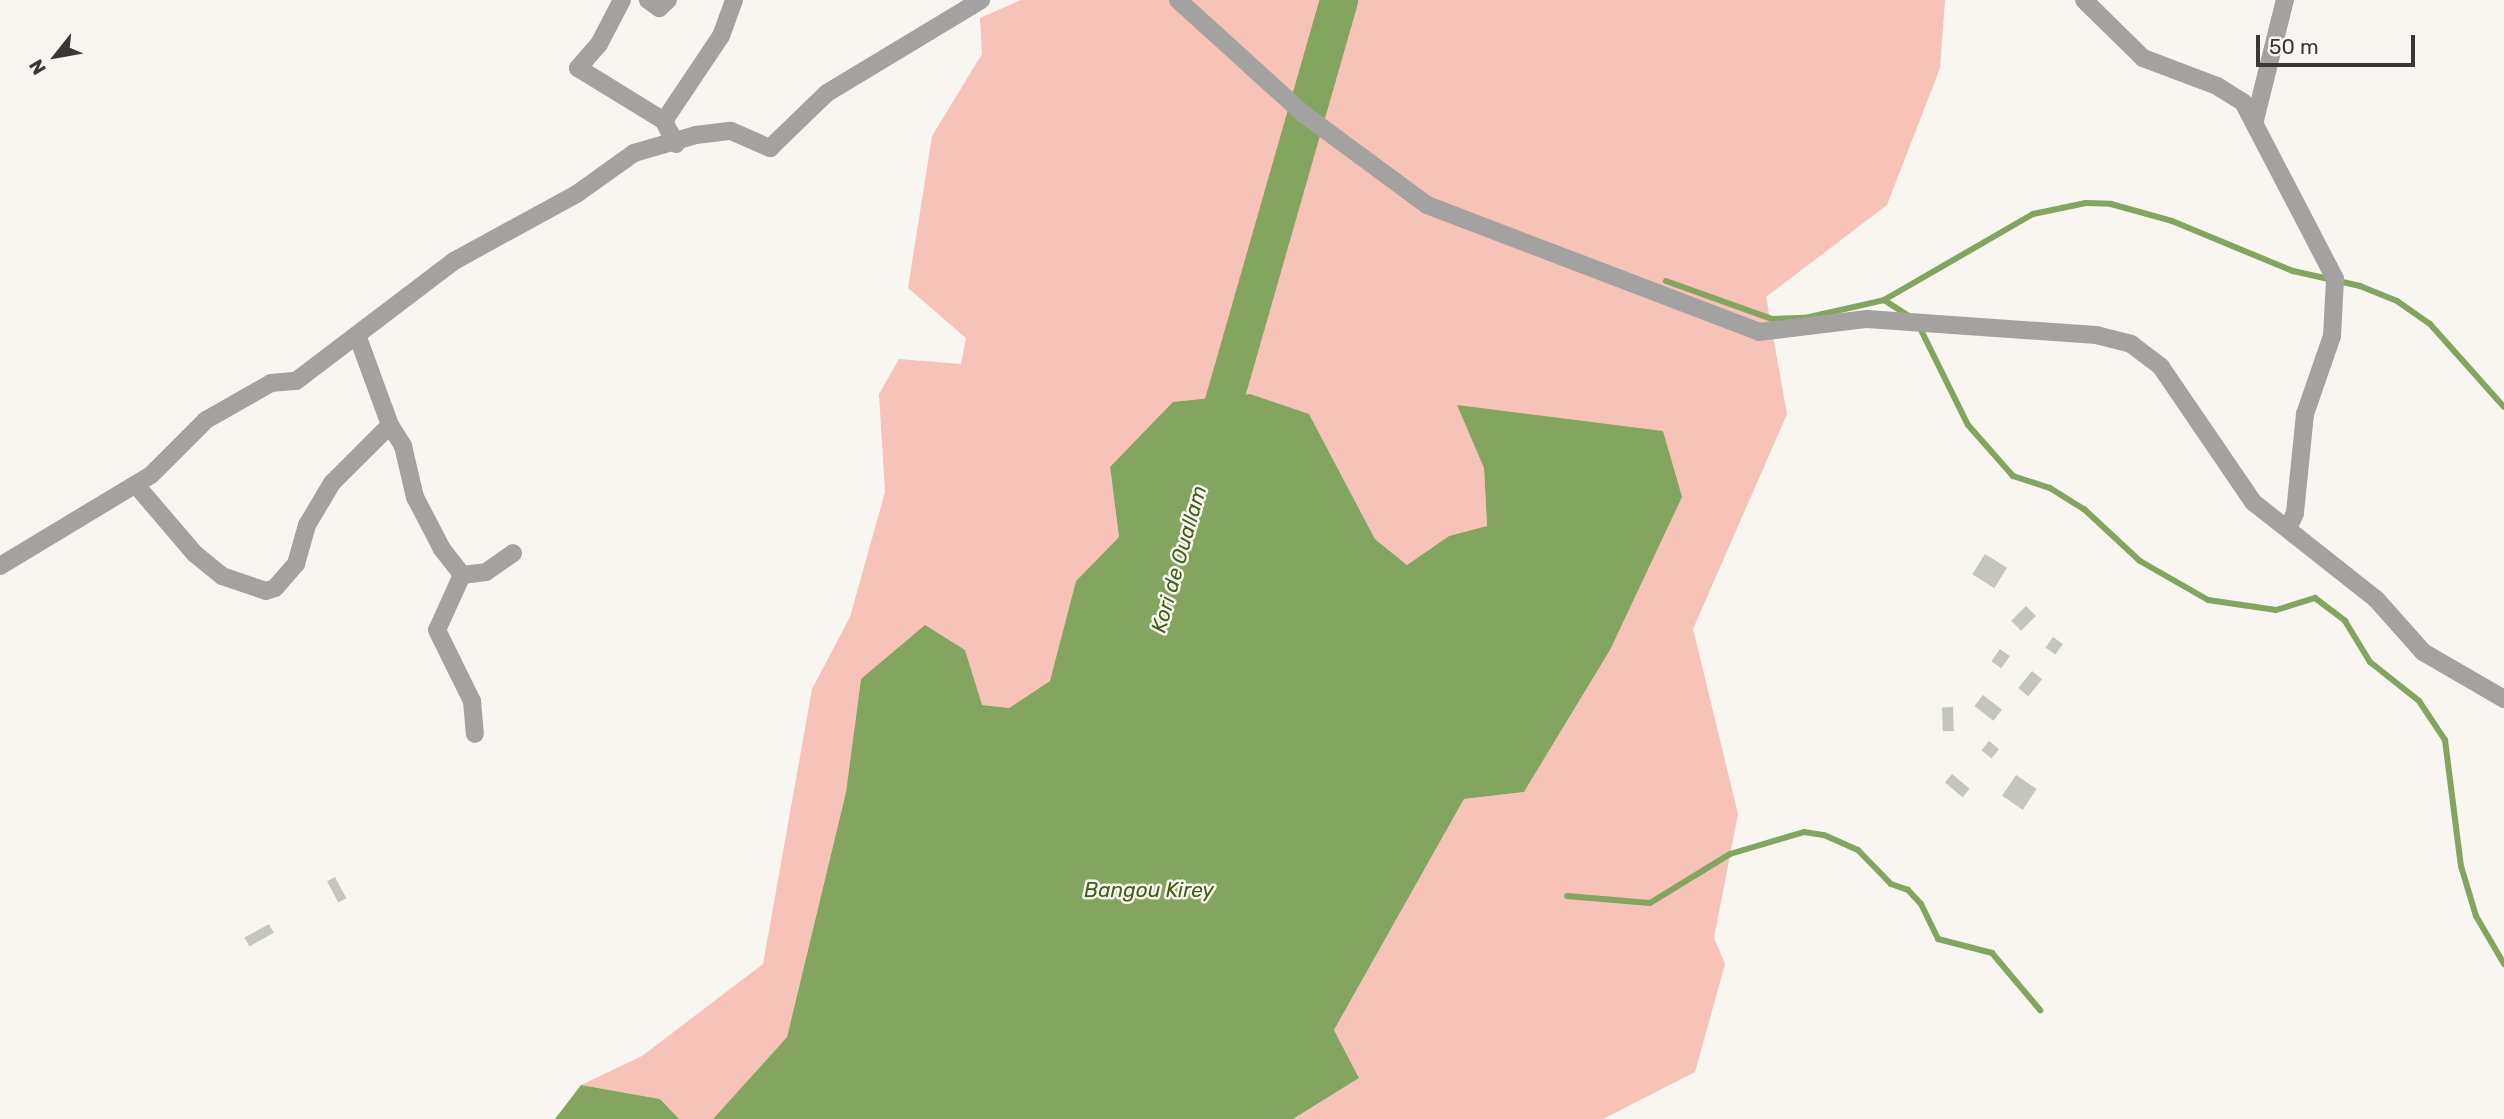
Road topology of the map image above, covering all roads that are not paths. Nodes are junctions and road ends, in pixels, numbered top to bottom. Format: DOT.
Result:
graph roads {
  1 [pos="622,0"];
  2 [pos="648,0"];
  3 [pos="668,0"];
  4 [pos="734,0"];
  5 [pos="981,0"];
  6 [pos="1178,0"];
  7 [pos="2084,0"];
  8 [pos="2285,0"];
  9 [pos="2255,120"];
  10 [pos="664,121"];
  11 [pos="676,144"];
  12 [pos="357,335"];
  13 [pos="390,425"];
  14 [pos="136,485"];
  15 [pos="2288,529"];
  16 [pos="513,553"];
  17 [pos="0,566"];
  18 [pos="462,575"];
  19 [pos="2504,699"];
  20 [pos="475,734"];
  1 -- 10 [label="street"];
  2 -- 3 [label="street"];
  4 -- 10 [label="street"];
  5 -- 11 [label="street"];
  6 -- 15 [label="street"];
  7 -- 9 [label="street"];
  8 -- 9 [label="street"];
  9 -- 15 [label="street"];
  10 -- 11 [label="street"];
  11 -- 12 [label="street"];
  12 -- 13 [label="street"];
  12 -- 14 [label="street"];
  13 -- 14 [label="street"];
  13 -- 18 [label="street"];
  14 -- 17 [label="street"];
  15 -- 19 [label="street"];
  16 -- 18 [label="street"];
  18 -- 20 [label="street"];
}
